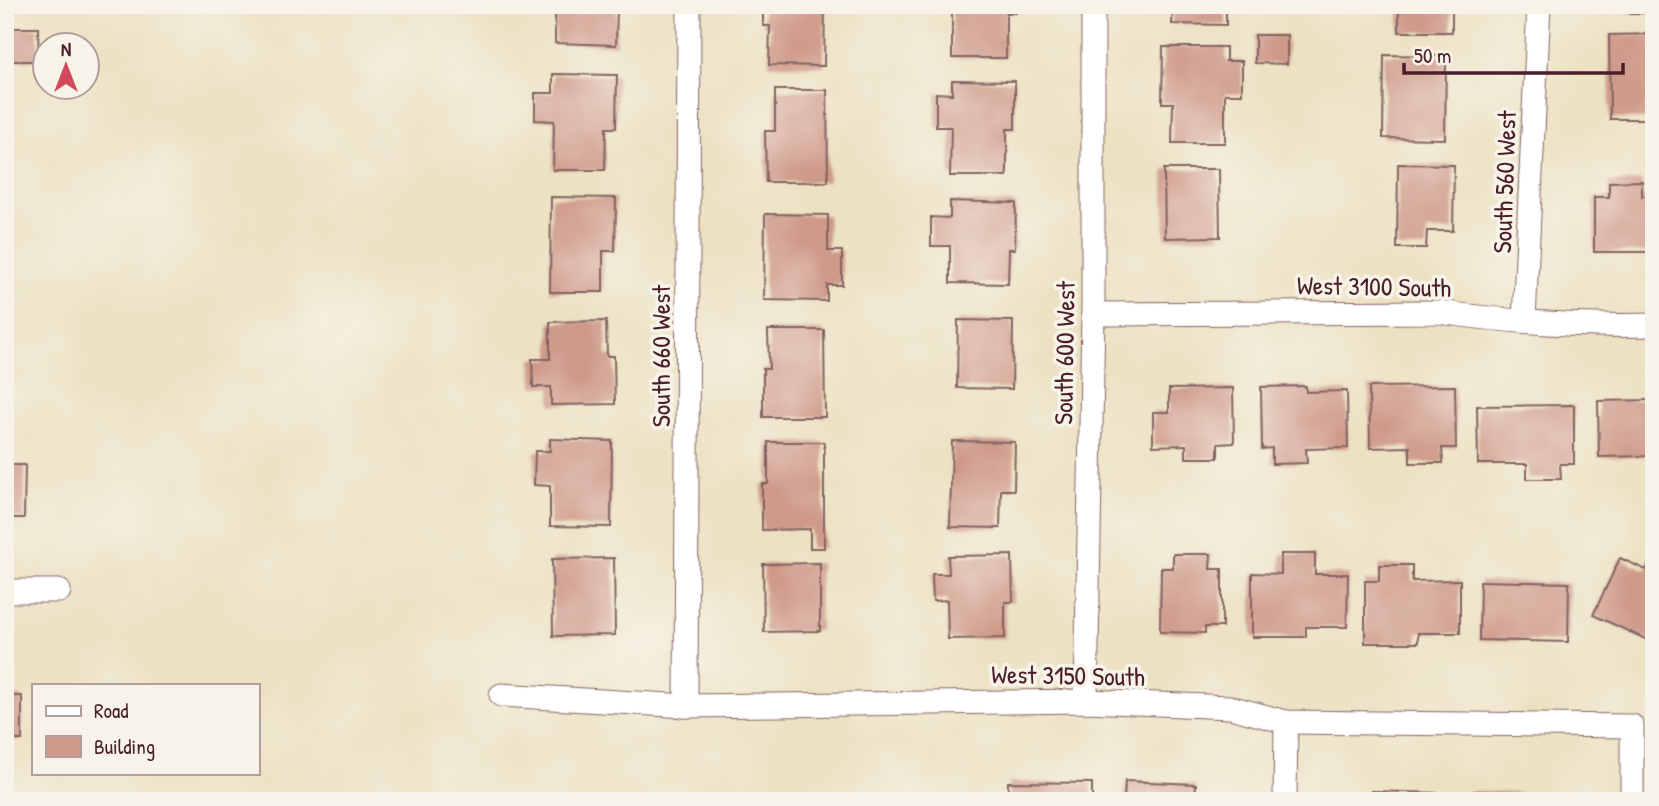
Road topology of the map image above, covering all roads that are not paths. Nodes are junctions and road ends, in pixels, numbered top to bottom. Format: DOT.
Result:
graph roads {
  1 [pos="689,5"];
  2 [pos="1093,5"];
  3 [pos="1539,5"];
  4 [pos="1093,314"];
  5 [pos="1524,320"];
  6 [pos="1654,326"];
  7 [pos="5,591"];
  8 [pos="60,591"];
  9 [pos="502,695"];
  10 [pos="1086,701"];
  11 [pos="686,706"];
  12 [pos="1286,722"];
  13 [pos="1285,801"];
  14 [pos="1632,801"];
  1 -- 11 [label="street, South 660 West"];
  2 -- 4 [label="street, South 600 West"];
  3 -- 5 [label="street, South 560 West"];
  4 -- 5 [label="street, West 3100 South"];
  4 -- 10 [label="street, South 600 West"];
  5 -- 6 [label="street, West 3100 South"];
  7 -- 8 [label="street"];
  9 -- 11 [label="street, West 3150 South"];
  10 -- 11 [label="street, West 3150 South"];
  10 -- 12 [label="street, West 3150 South"];
  12 -- 13 [label="street"];
  12 -- 14 [label="street, West 3150 South"];
}
